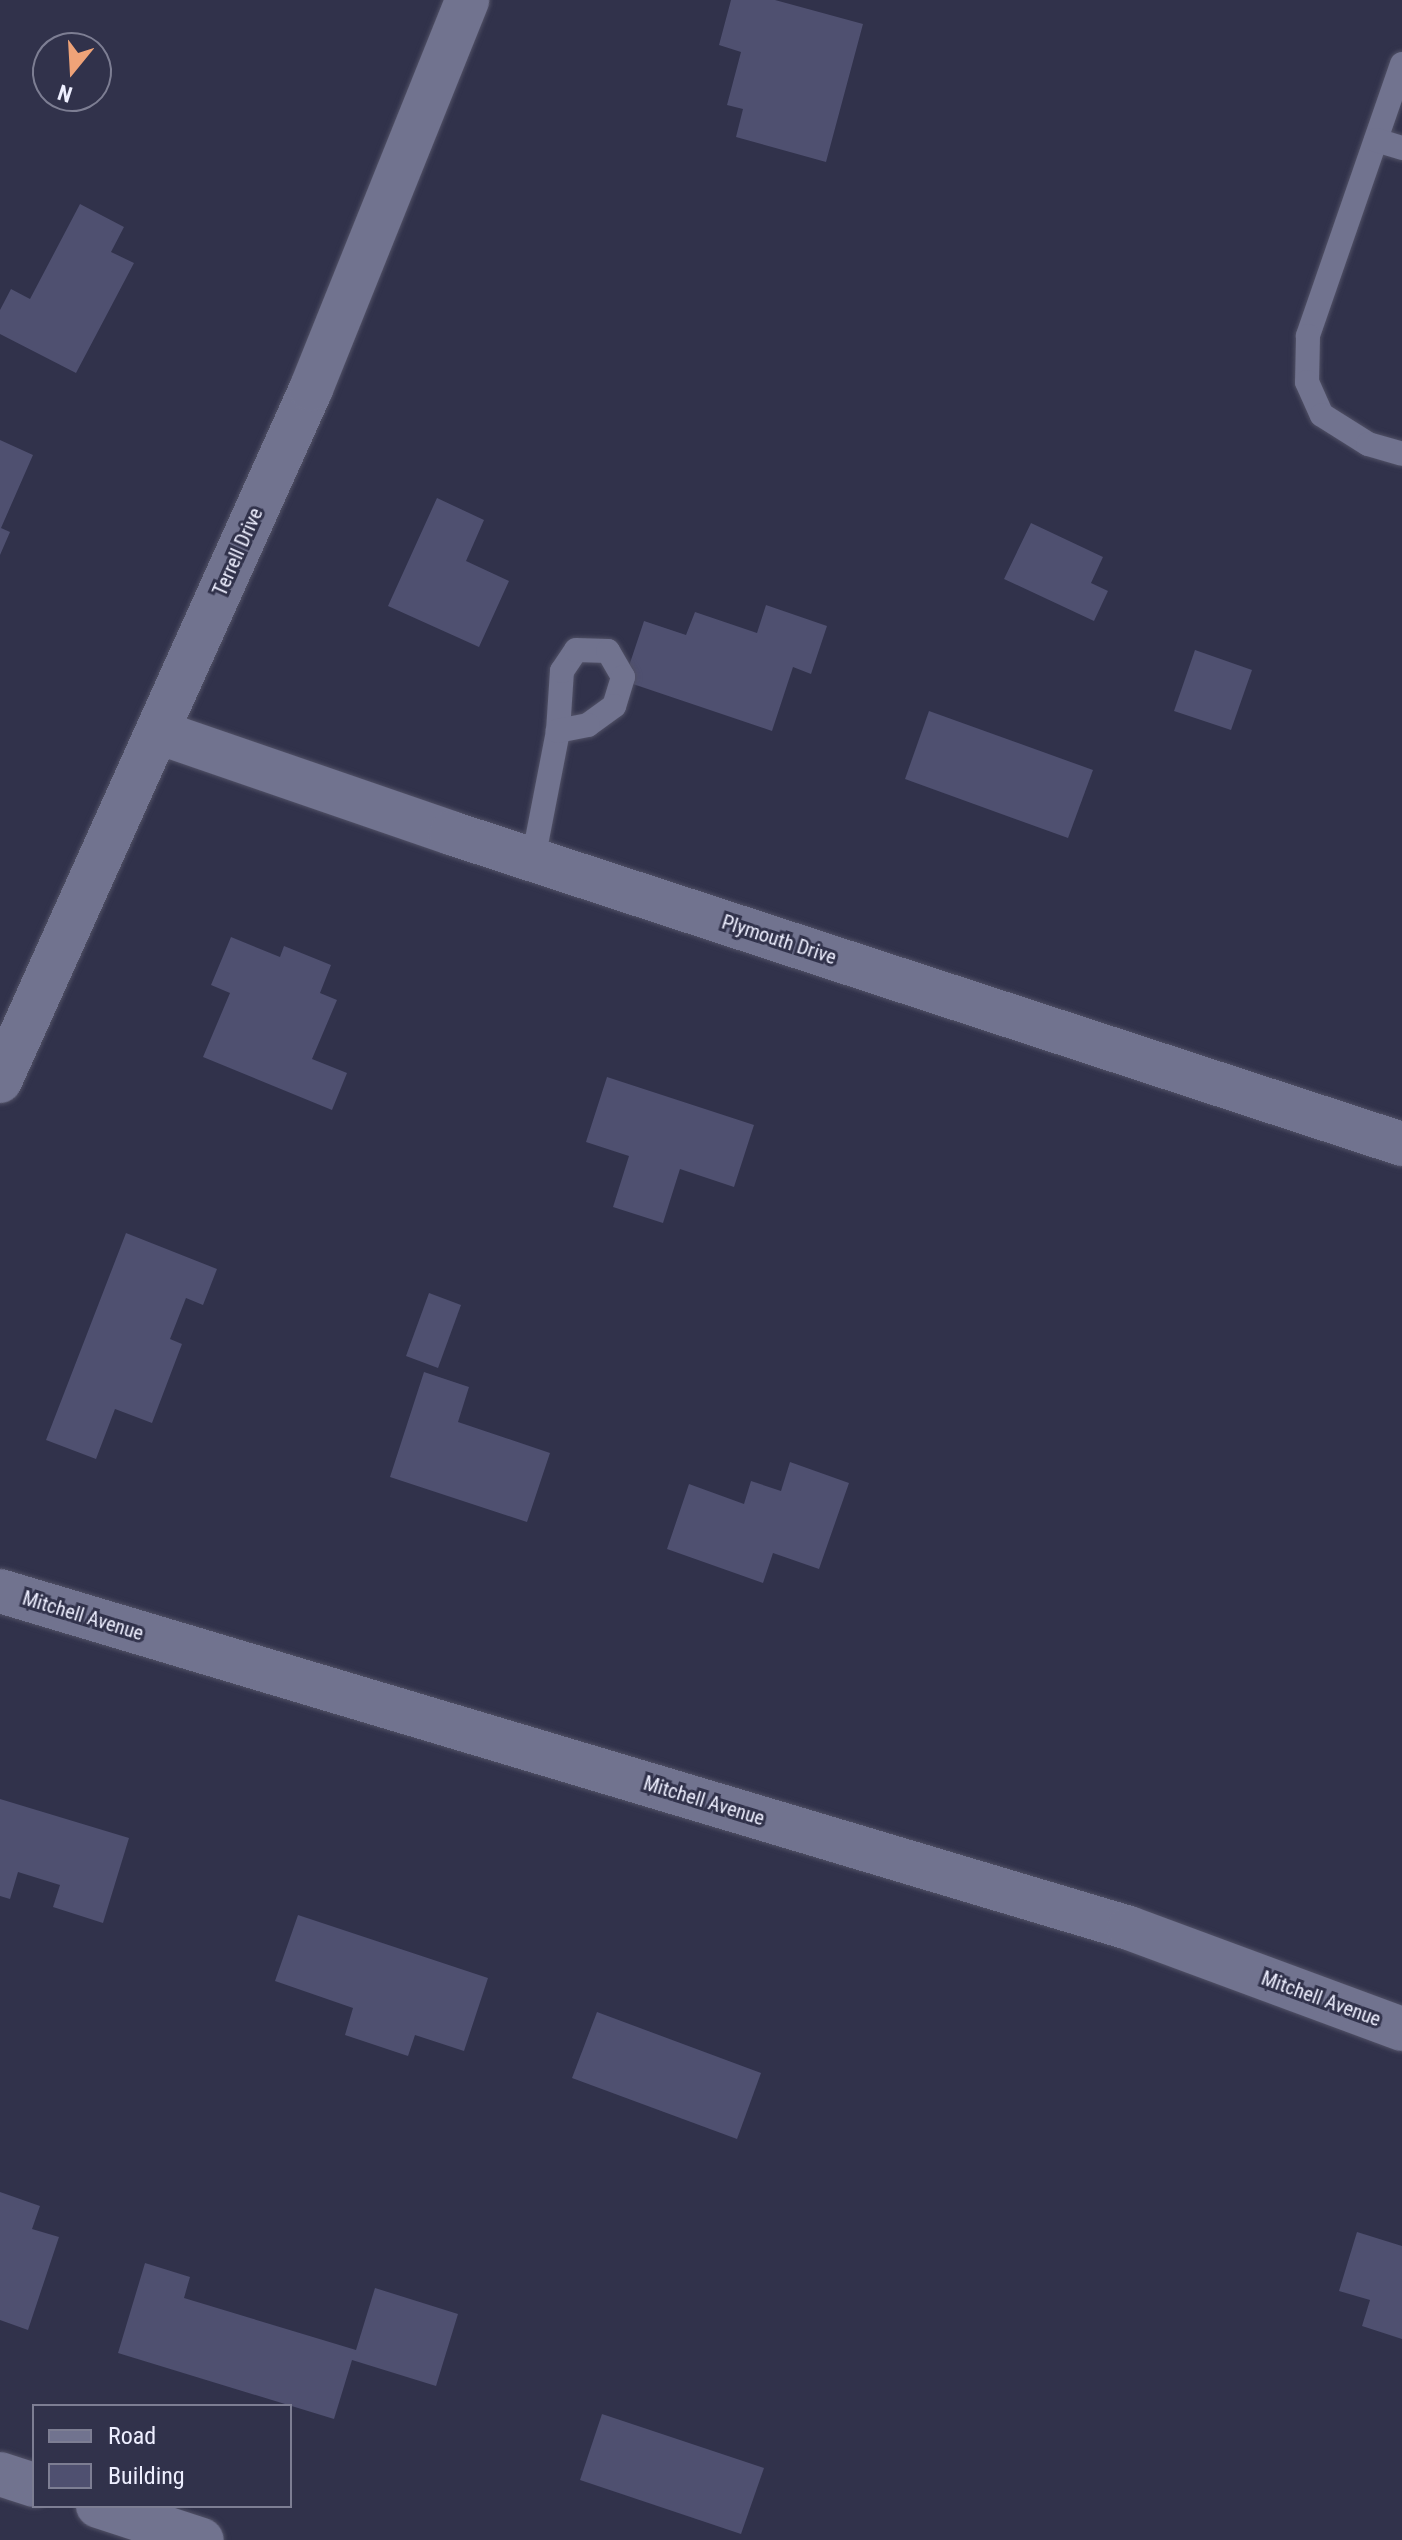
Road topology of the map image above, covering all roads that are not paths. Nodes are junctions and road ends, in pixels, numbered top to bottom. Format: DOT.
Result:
graph roads {
  1 [pos="469,6"];
  2 [pos="1402,64"];
  3 [pos="1376,140"];
  4 [pos="1402,148"];
  5 [pos="1402,454"];
  6 [pos="558,731"];
  7 [pos="158,732"];
  8 [pos="533,860"];
  9 [pos="0,1081"];
  10 [pos="1402,1144"];
  11 [pos="0,1591"];
  12 [pos="1402,2029"];
  13 [pos="0,2474"];
  14 [pos="32,2484"];
  15 [pos="104,2508"];
  16 [pos="202,2540"];
  1 -- 7 [label="street, Terrell Drive"];
  2 -- 3 [label="lane"];
  3 -- 4 [label="lane"];
  3 -- 5 [label="lane"];
  6 -- 8 [label="lane"];
  7 -- 8 [label="street, Plymouth Drive"];
  7 -- 9 [label="street, Terrell Drive"];
  8 -- 10 [label="street, Plymouth Drive"];
  11 -- 12 [label="street, Mitchell Avenue"];
  13 -- 14 [label="street"];
  15 -- 16 [label="street"];
}
